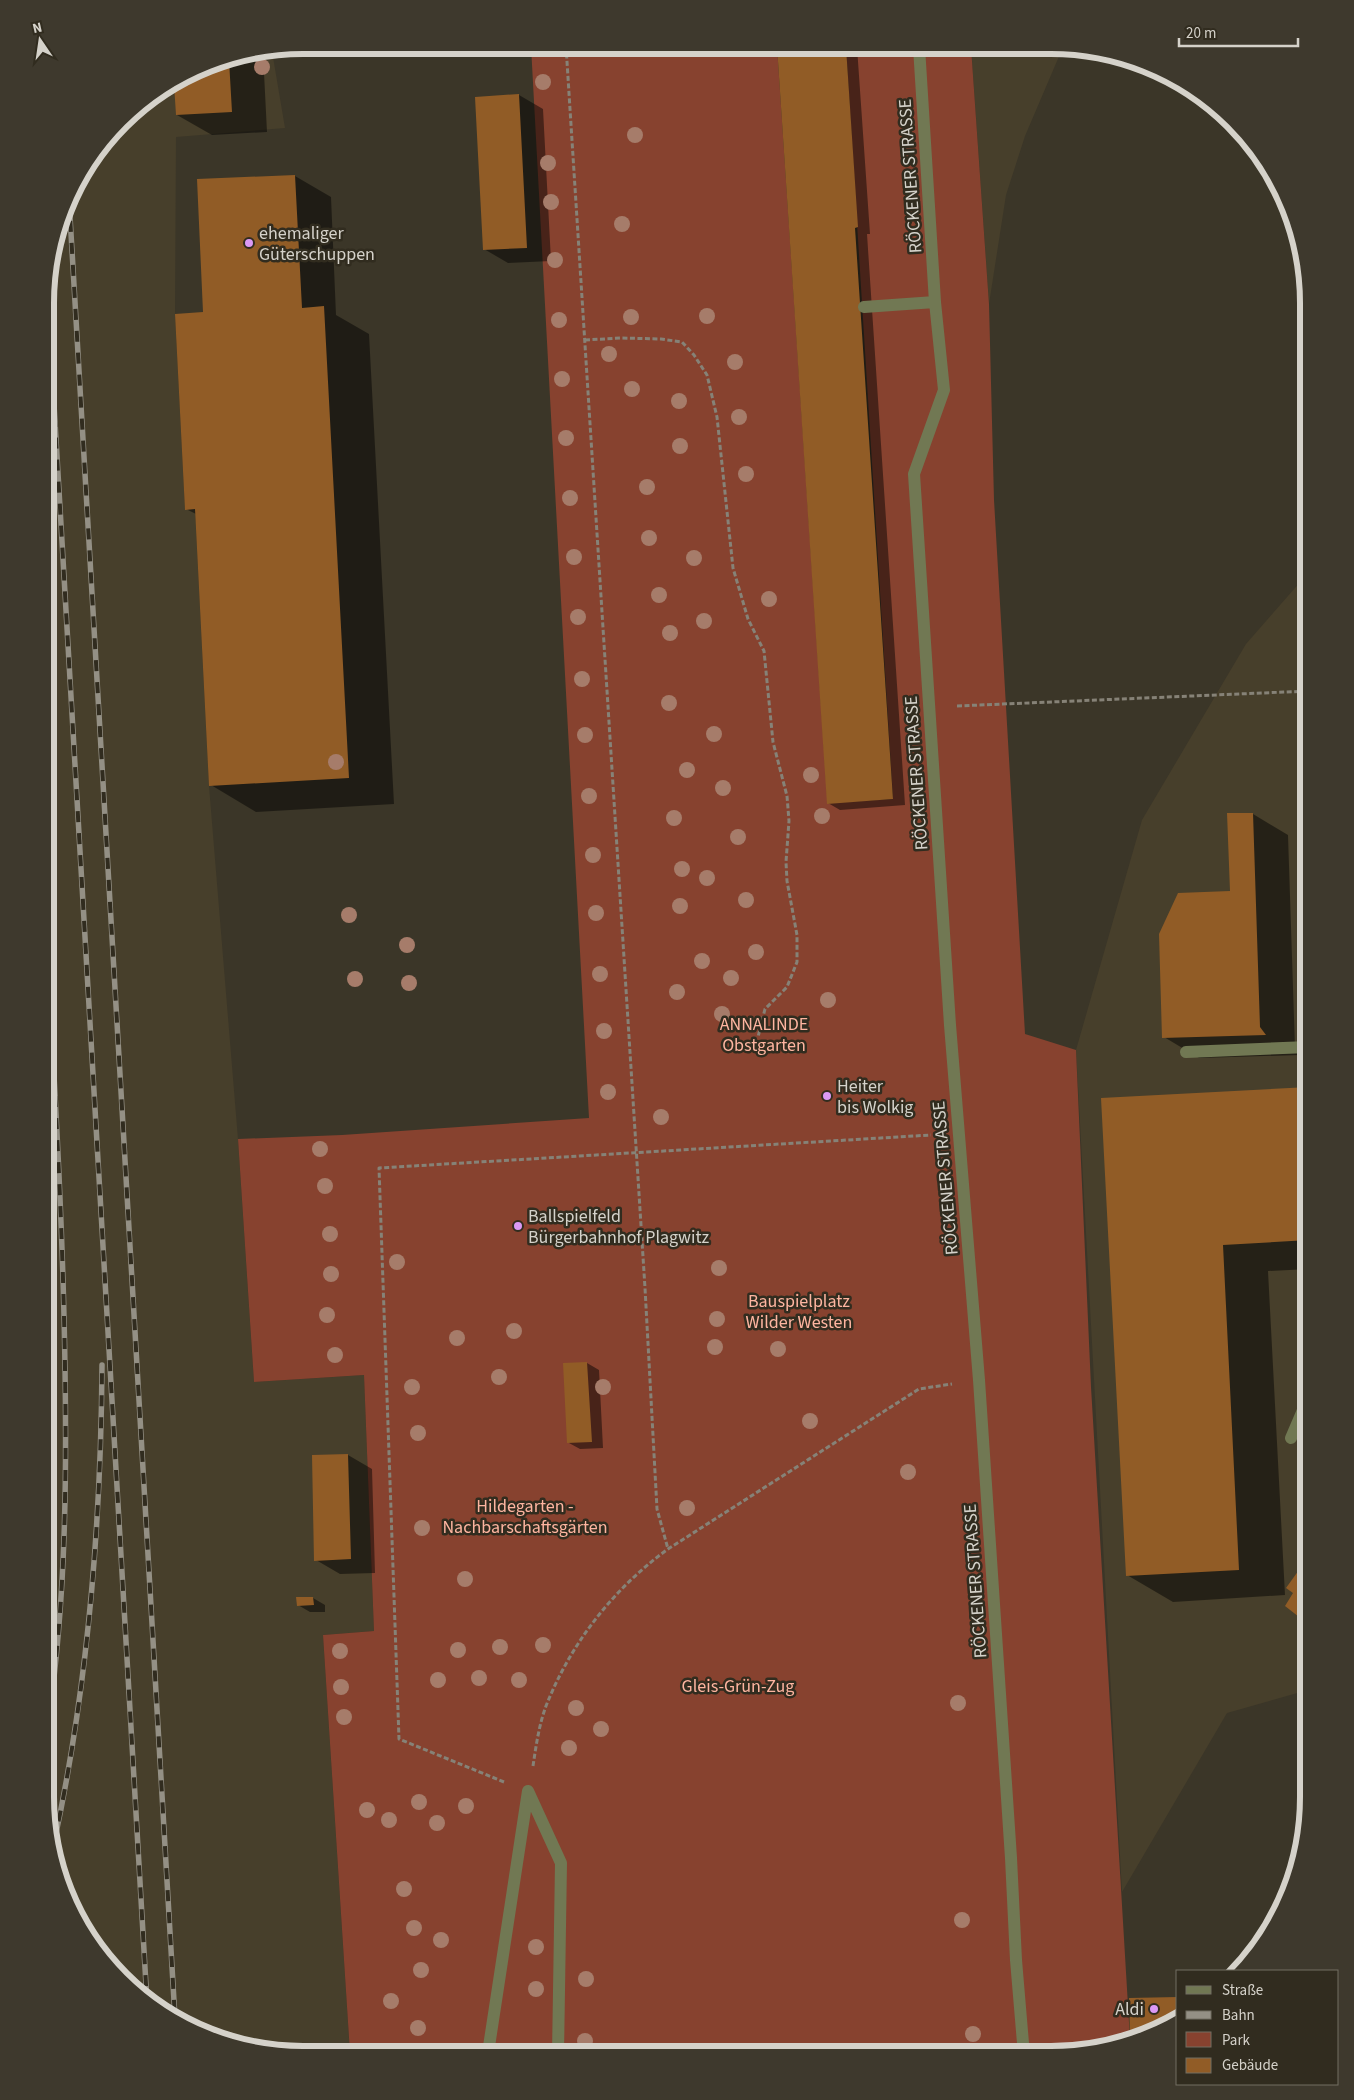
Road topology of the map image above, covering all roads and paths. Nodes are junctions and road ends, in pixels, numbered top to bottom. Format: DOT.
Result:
graph roads {
  1 [pos="567,54"];
  2 [pos="919,54"];
  3 [pos="935,302"];
  4 [pos="864,307"];
  5 [pos="585,340"];
  6 [pos="1300,691"];
  7 [pos="930,707"];
  8 [pos="758,1038"];
  9 [pos="1300,1047"];
  10 [pos="1186,1052"];
  11 [pos="959,1133"];
  12 [pos="636,1153"];
  13 [pos="980,1380"];
  14 [pos="1300,1417"];
  15 [pos="1291,1438"];
  16 [pos="668,1549"];
  17 [pos="528,1791"];
  18 [pos="489,2046"];
  19 [pos="558,2046"];
  20 [pos="1023,2046"];
  1 -- 5 [label="path"];
  2 -- 3 [label="street, RÖCKENER STRASSE"];
  3 -- 4 [label="street"];
  3 -- 7 [label="street, RÖCKENER STRASSE"];
  5 -- 8 [label="path"];
  5 -- 12 [label="path"];
  6 -- 7 [label="path"];
  7 -- 11 [label="street, RÖCKENER STRASSE"];
  9 -- 10 [label="street"];
  11 -- 12 [label="path"];
  11 -- 13 [label="street, RÖCKENER STRASSE"];
  12 -- 16 [label="path"];
  12 -- 17 [label="path"];
  13 -- 16 [label="path"];
  13 -- 20 [label="street, RÖCKENER STRASSE"];
  14 -- 15 [label="street"];
  16 -- 17 [label="path"];
  17 -- 18 [label="street"];
  17 -- 19 [label="street"];
}
